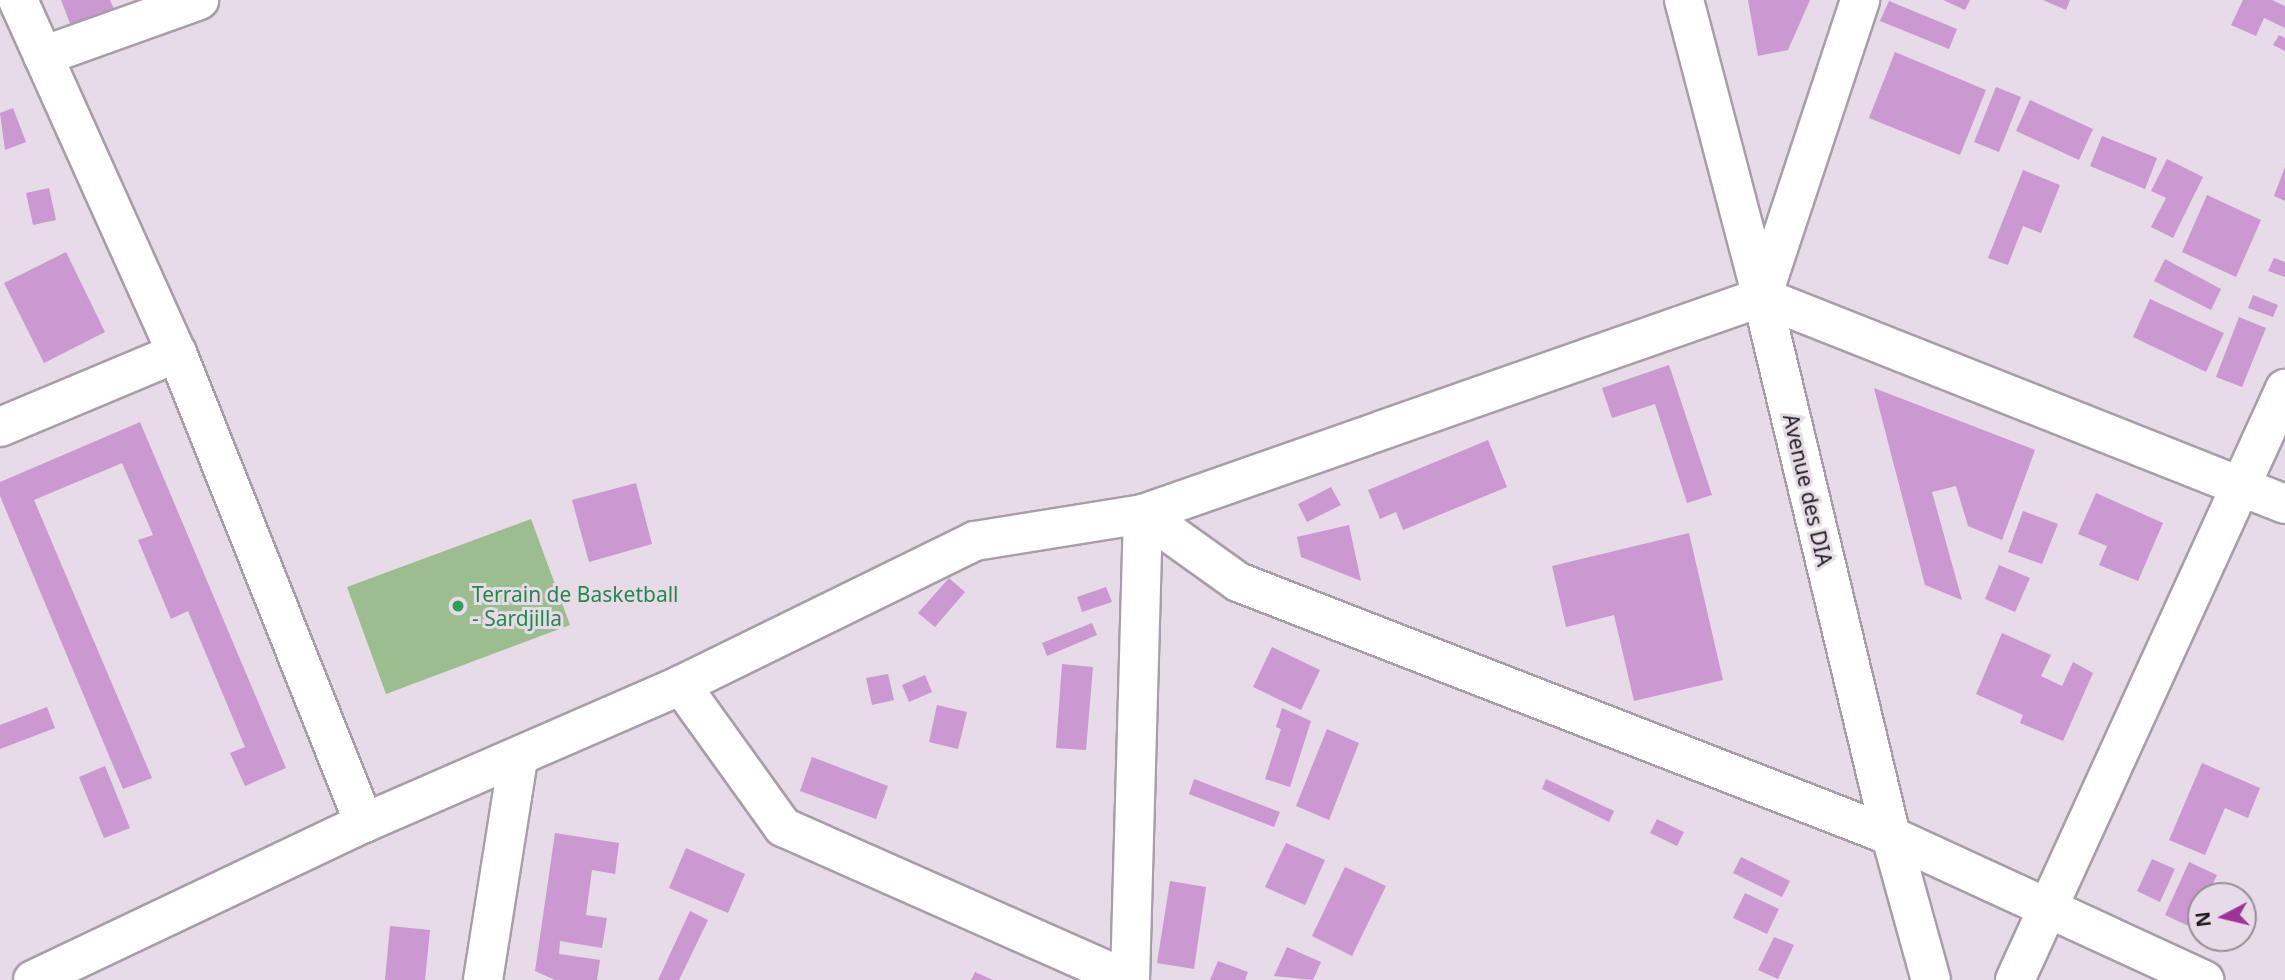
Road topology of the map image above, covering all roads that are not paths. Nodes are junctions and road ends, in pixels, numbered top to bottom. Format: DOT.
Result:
graph roads {
  1 [pos="18,0"];
  2 [pos="199,0"];
  3 [pos="1684,0"];
  4 [pos="1860,0"];
  5 [pos="43,56"];
  6 [pos="1762,297"];
  7 [pos="177,353"];
  8 [pos="2285,389"];
  9 [pos="0,427"];
  10 [pos="2243,485"];
  11 [pos="2285,504"];
  12 [pos="1143,514"];
  13 [pos="681,685"];
  14 [pos="518,760"];
  15 [pos="364,823"];
  16 [pos="1891,836"];
  17 [pos="2048,908"];
  18 [pos="33,980"];
  19 [pos="483,980"];
  20 [pos="1129,980"];
  21 [pos="1931,980"];
  22 [pos="2015,980"];
  23 [pos="2204,980"];
  1 -- 5 [label="street"];
  2 -- 5 [label="street"];
  3 -- 6 [label="street, Avenue des DIA"];
  4 -- 6 [label="street"];
  5 -- 7 [label="street"];
  6 -- 10 [label="street"];
  6 -- 12 [label="street"];
  6 -- 16 [label="street, Avenue des DIA"];
  7 -- 9 [label="street"];
  7 -- 15 [label="street"];
  8 -- 10 [label="street"];
  10 -- 11 [label="street"];
  10 -- 17 [label="street"];
  12 -- 13 [label="street"];
  12 -- 16 [label="street"];
  12 -- 20 [label="street"];
  13 -- 14 [label="street"];
  13 -- 20 [label="street"];
  14 -- 15 [label="street"];
  14 -- 19 [label="street"];
  15 -- 18 [label="street"];
  16 -- 17 [label="street"];
  16 -- 21 [label="street, Avenue des DIA"];
  17 -- 22 [label="street"];
  17 -- 23 [label="street"];
}
